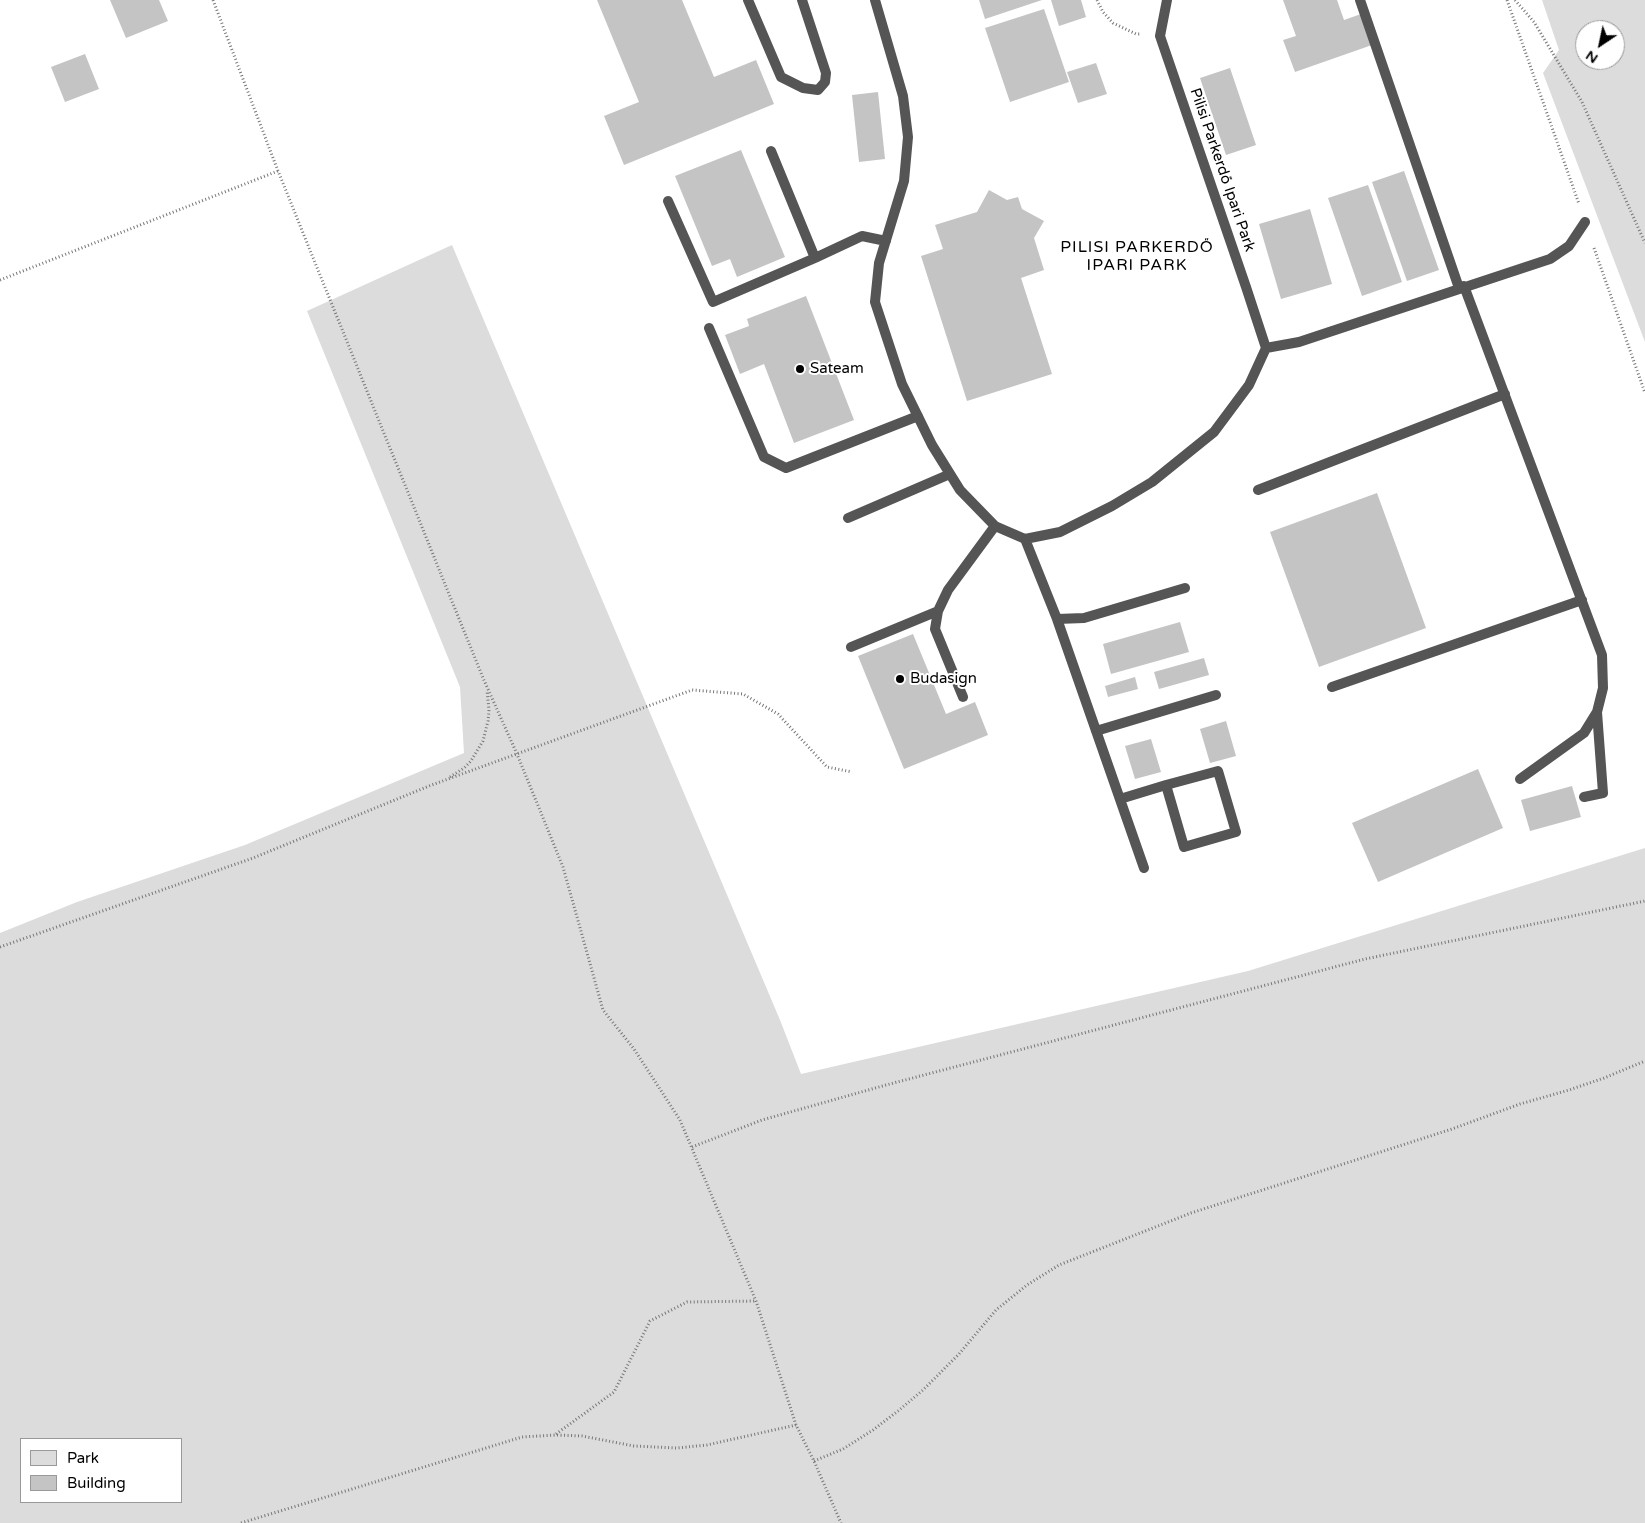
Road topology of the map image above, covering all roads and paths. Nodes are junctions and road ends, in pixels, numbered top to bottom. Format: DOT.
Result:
graph roads {
  1 [pos="213,0"];
  2 [pos="748,0"];
  3 [pos="802,0"];
  4 [pos="875,0"];
  5 [pos="1097,0"];
  6 [pos="1168,0"];
  7 [pos="1360,0"];
  8 [pos="1507,0"];
  9 [pos="1515,0"];
  10 [pos="1160,36"];
  11 [pos="771,151"];
  12 [pos="278,171"];
  13 [pos="668,201"];
  14 [pos="1585,222"];
  15 [pos="886,241"];
  16 [pos="1645,243"];
  17 [pos="816,258"];
  18 [pos="0,280"];
  19 [pos="1461,287"];
  20 [pos="709,328"];
  21 [pos="1266,348"];
  22 [pos="1645,393"];
  23 [pos="1505,394"];
  24 [pos="918,416"];
  25 [pos="950,474"];
  26 [pos="1258,490"];
  27 [pos="848,518"];
  28 [pos="995,526"];
  29 [pos="1024,539"];
  30 [pos="1185,588"];
  31 [pos="1582,600"];
  32 [pos="938,611"];
  33 [pos="1057,619"];
  34 [pos="851,647"];
  35 [pos="483,678"];
  36 [pos="1332,688"];
  37 [pos="1216,695"];
  38 [pos="962,696"];
  39 [pos="1597,712"];
  40 [pos="1096,731"];
  41 [pos="517,754"];
  42 [pos="852,772"];
  43 [pos="1520,780"];
  44 [pos="1166,785"];
  45 [pos="429,786"];
  46 [pos="1584,797"];
  47 [pos="1120,799"];
  48 [pos="1144,868"];
  49 [pos="1645,901"];
  50 [pos="0,947"];
  51 [pos="1645,1061"];
  52 [pos="692,1148"];
  53 [pos="756,1301"];
  54 [pos="796,1426"];
  55 [pos="556,1435"];
  56 [pos="814,1461"];
  57 [pos="241,1523"];
  58 [pos="841,1523"];
  1 -- 12 [label="path"];
  2 -- 3 [label="lane"];
  4 -- 15 [label="lane"];
  5 -- 10 [label="path"];
  6 -- 10 [label="lane"];
  7 -- 19 [label="lane"];
  8 -- 14 [label="path"];
  9 -- 16 [label="path"];
  10 -- 21 [label="lane, Pilisi Parkerdő Ipari Park"];
  11 -- 17 [label="lane"];
  12 -- 18 [label="path"];
  12 -- 35 [label="path"];
  13 -- 17 [label="lane"];
  14 -- 19 [label="lane"];
  14 -- 22 [label="path"];
  15 -- 17 [label="lane"];
  15 -- 24 [label="lane"];
  19 -- 21 [label="lane"];
  19 -- 23 [label="lane"];
  20 -- 24 [label="lane"];
  21 -- 29 [label="lane"];
  23 -- 26 [label="lane"];
  23 -- 31 [label="lane"];
  24 -- 25 [label="lane"];
  25 -- 27 [label="lane"];
  25 -- 28 [label="lane"];
  28 -- 29 [label="lane"];
  28 -- 32 [label="lane"];
  29 -- 33 [label="lane"];
  30 -- 33 [label="lane"];
  31 -- 36 [label="lane"];
  31 -- 39 [label="lane"];
  32 -- 34 [label="lane"];
  32 -- 38 [label="lane"];
  33 -- 40 [label="lane"];
  35 -- 41 [label="path"];
  35 -- 45 [label="path"];
  37 -- 40 [label="lane"];
  39 -- 43 [label="lane"];
  39 -- 46 [label="lane"];
  40 -- 47 [label="lane"];
  41 -- 42 [label="path"];
  41 -- 45 [label="path"];
  41 -- 52 [label="path"];
  44 -- 44 [label="lane"];
  44 -- 47 [label="lane"];
  45 -- 50 [label="path"];
  47 -- 48 [label="lane"];
  49 -- 52 [label="path"];
  51 -- 56 [label="path"];
  52 -- 53 [label="path"];
  53 -- 54 [label="path"];
  53 -- 55 [label="path"];
  54 -- 55 [label="path"];
  54 -- 56 [label="path"];
  55 -- 57 [label="path"];
  56 -- 58 [label="path"];
}
